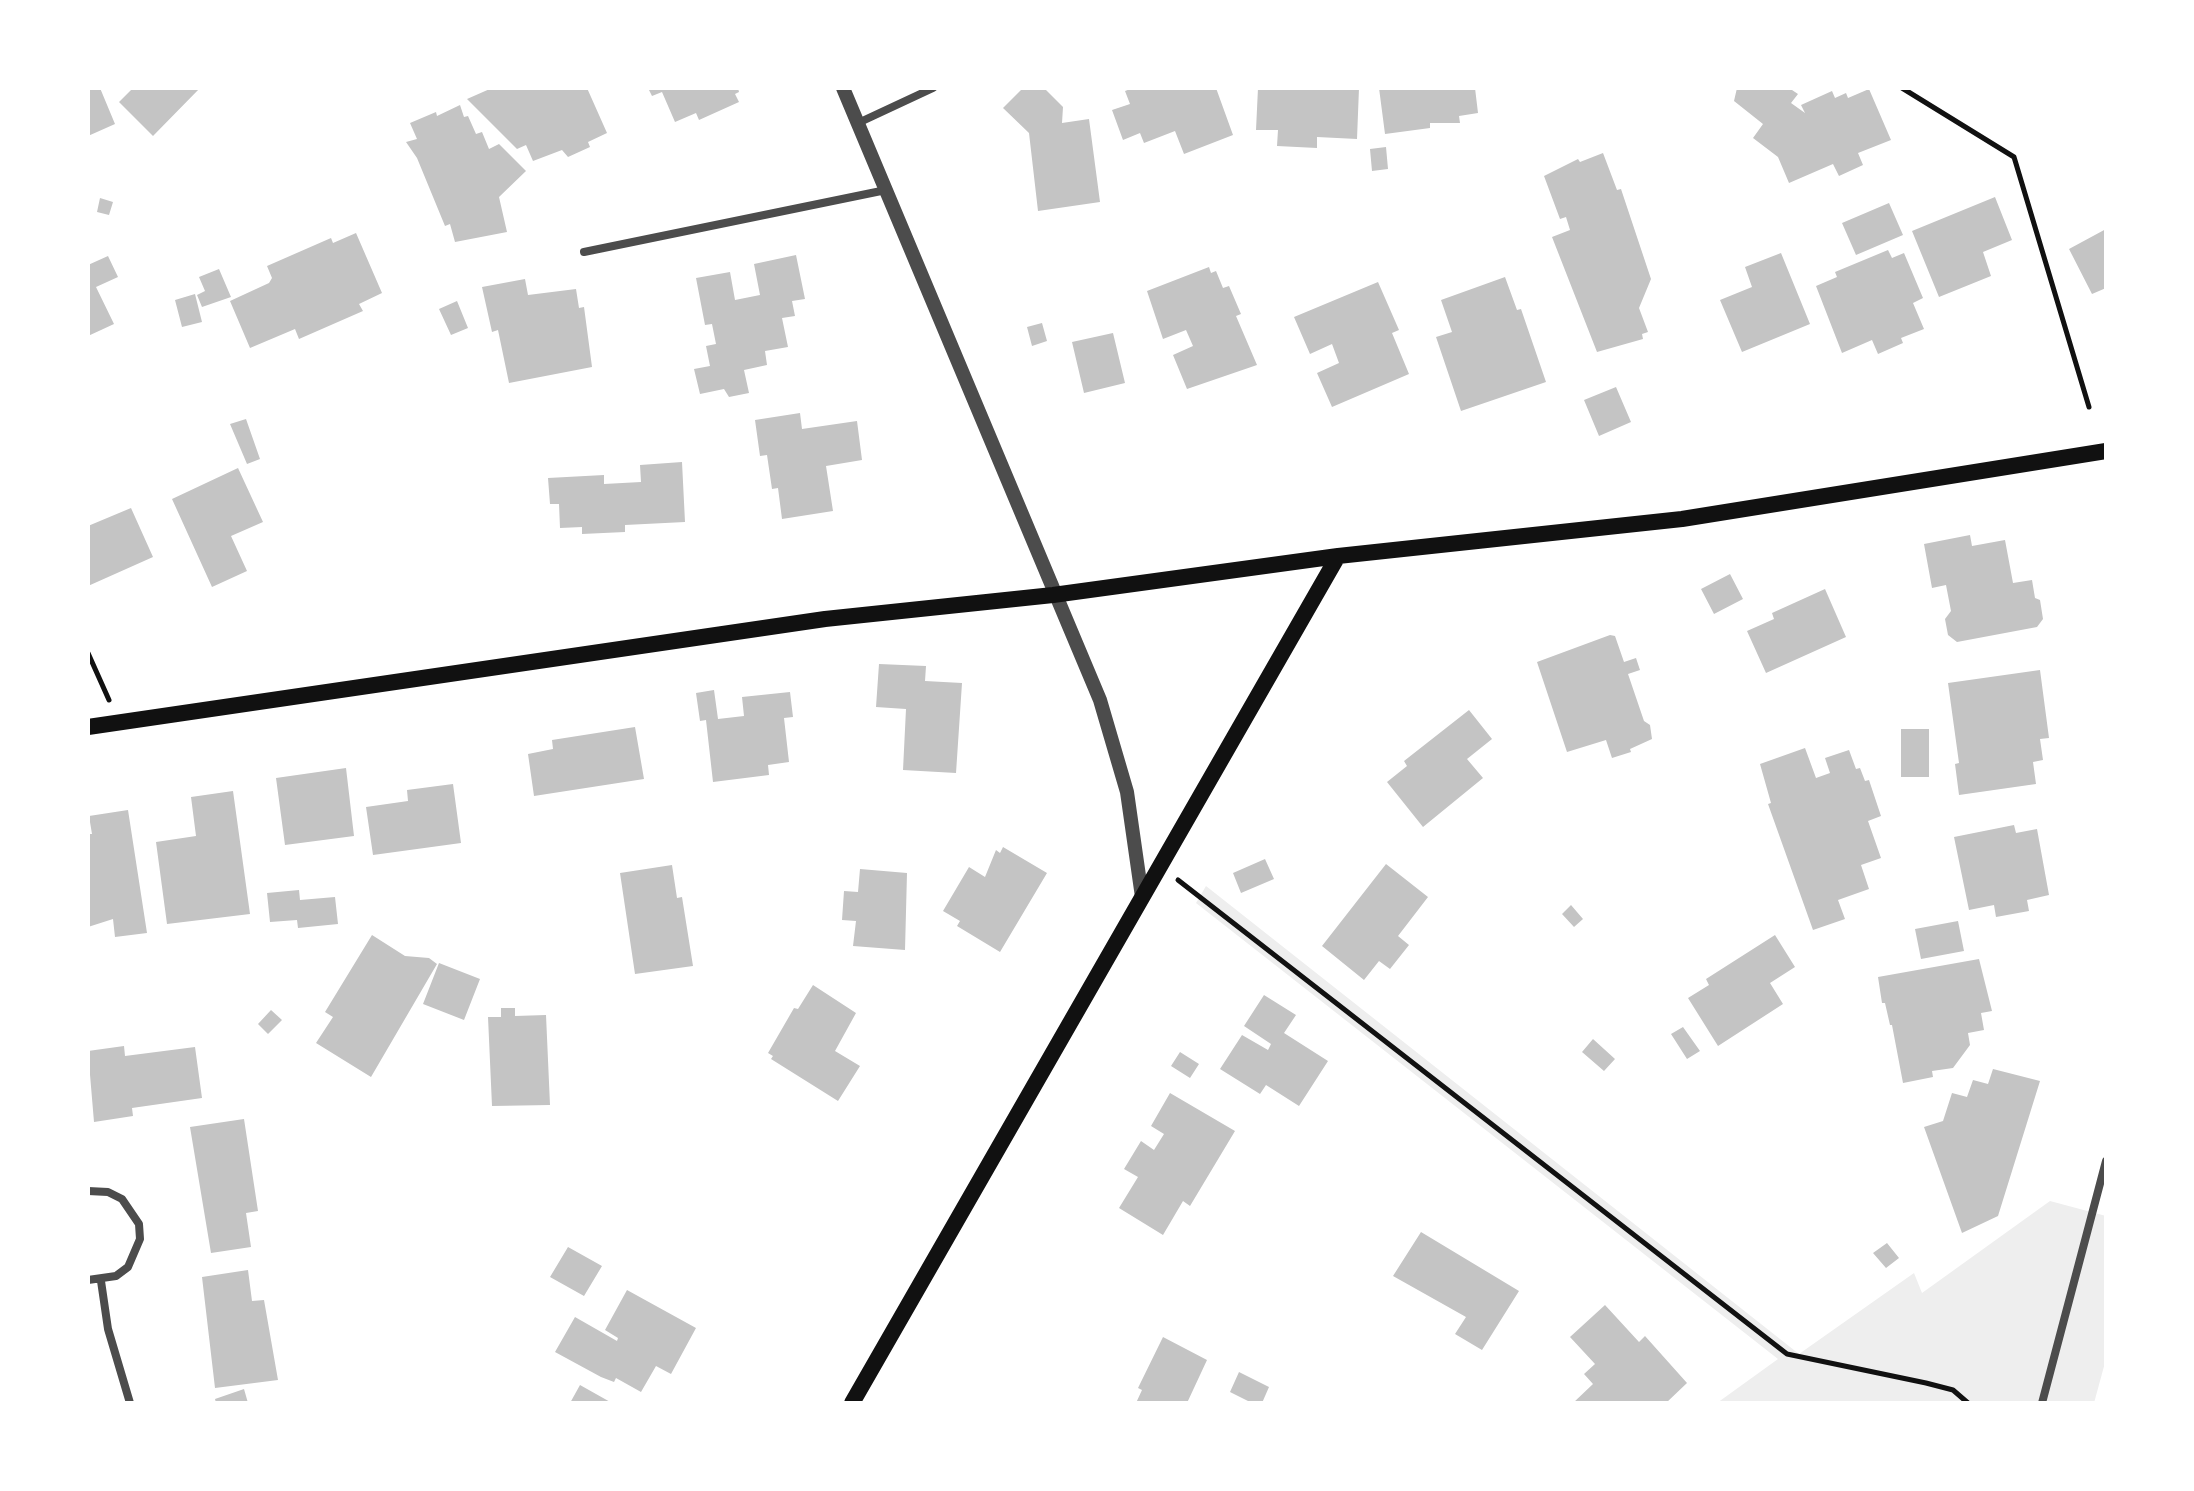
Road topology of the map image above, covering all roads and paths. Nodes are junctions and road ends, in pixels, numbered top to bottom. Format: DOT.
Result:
graph roads {
  1 [pos="843,88"];
  2 [pos="933,88"];
  3 [pos="1902,88"];
  4 [pos="858,123"];
  5 [pos="886,190"];
  6 [pos="584,252"];
  7 [pos="2089,407"];
  8 [pos="2106,451"];
  9 [pos="1338,556"];
  10 [pos="1053,595"];
  11 [pos="88,653"];
  12 [pos="120,723"];
  13 [pos="88,727"];
  14 [pos="1158,865"];
  15 [pos="1142,897"];
  16 [pos="2106,1161"];
  17 [pos="88,1191"];
  18 [pos="88,1280"];
  19 [pos="101,1281"];
  20 [pos="130,1403"];
  21 [pos="852,1403"];
  22 [pos="1968,1403"];
  23 [pos="2042,1403"];
  1 -- 4 [label="street"];
  2 -- 4 [label="street"];
  3 -- 7 [label="path"];
  4 -- 5 [label="street"];
  5 -- 6 [label="street"];
  5 -- 10 [label="street"];
  8 -- 9 [label="main road"];
  9 -- 10 [label="main road"];
  9 -- 14 [label="main road"];
  10 -- 12 [label="main road"];
  10 -- 15 [label="street"];
  11 -- 12 [label="path"];
  12 -- 13 [label="main road"];
  14 -- 15 [label="main road"];
  14 -- 22 [label="path"];
  15 -- 21 [label="main road"];
  16 -- 23 [label="street"];
  17 -- 19 [label="street"];
  18 -- 19 [label="street"];
  19 -- 20 [label="street"];
}
